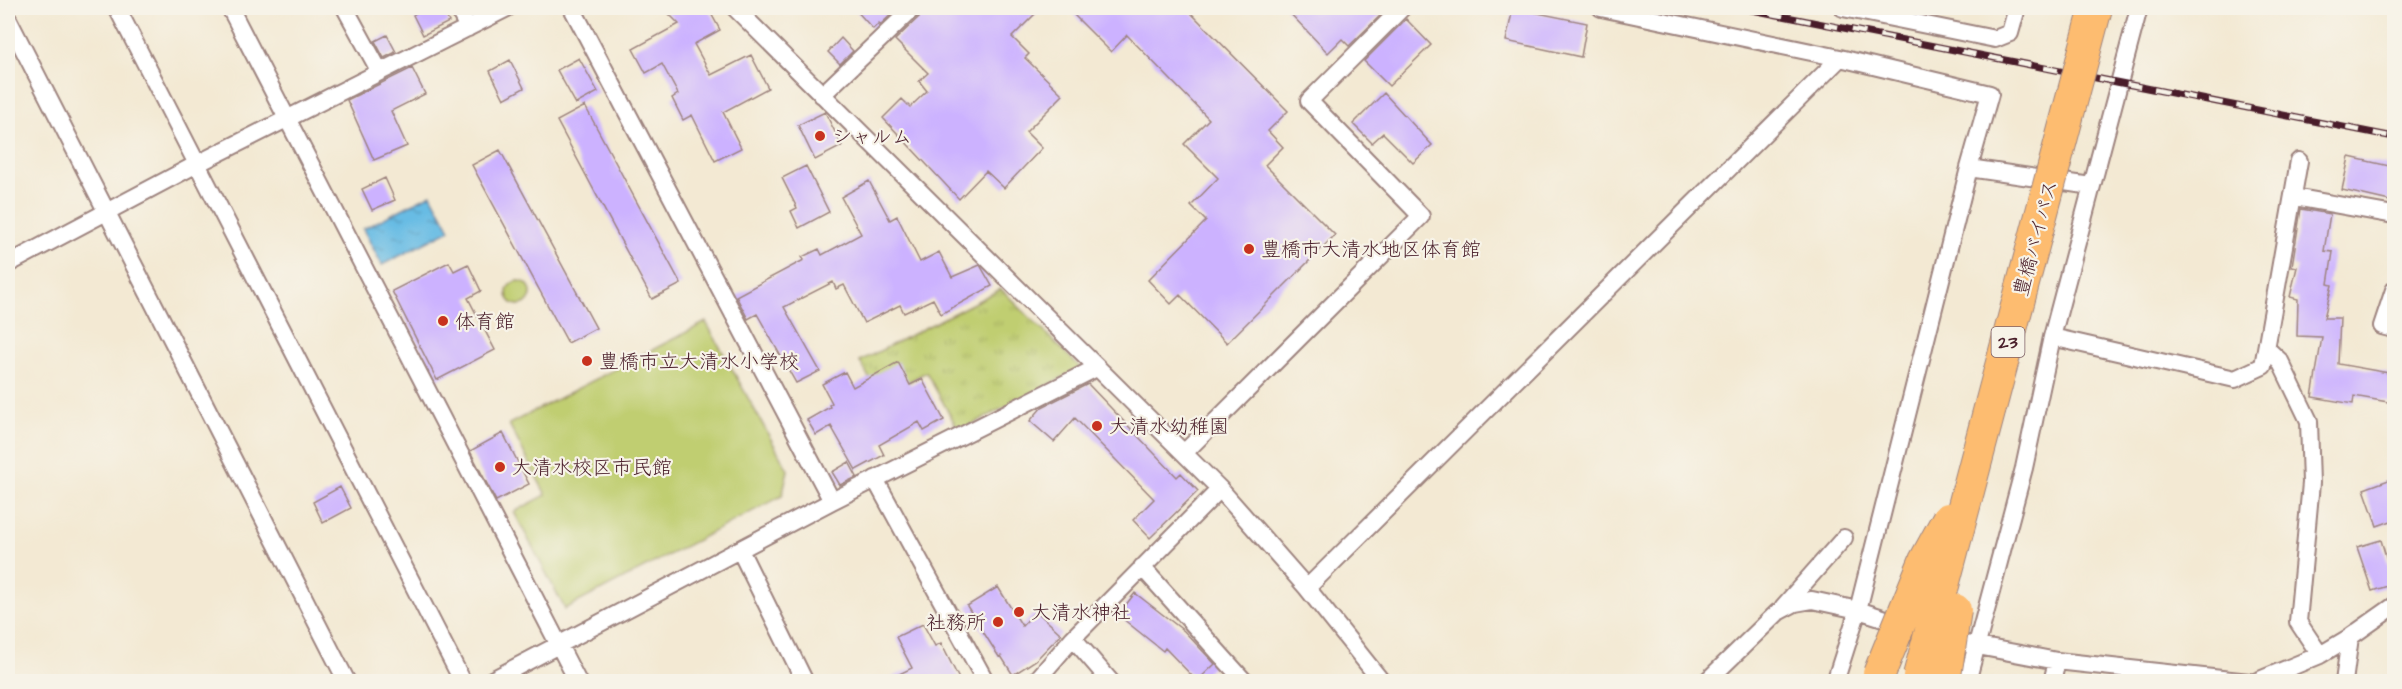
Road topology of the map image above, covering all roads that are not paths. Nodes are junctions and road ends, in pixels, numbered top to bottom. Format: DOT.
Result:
graph roads {
  1 [pos="117,8"];
  2 [pos="230,8"];
  3 [pos="345,8"];
  4 [pos="458,8"];
  5 [pos="507,8"];
  6 [pos="572,8"];
  7 [pos="735,8"];
  8 [pos="913,8"];
  9 [pos="1402,8"];
  10 [pos="1601,8"];
  11 [pos="1843,8"];
  12 [pos="2017,8"];
  13 [pos="2096,8"];
  14 [pos="2139,8"];
  15 [pos="8,19"];
  16 [pos="468,28"];
  17 [pos="1840,58"];
  18 [pos="380,72"];
  19 [pos="822,95"];
  20 [pos="288,119"];
  21 [pos="2300,161"];
  22 [pos="197,164"];
  23 [pos="1969,168"];
  24 [pos="2091,186"];
  25 [pos="2294,197"];
  26 [pos="105,213"];
  27 [pos="2394,215"];
  28 [pos="8,264"];
  29 [pos="2394,290"];
  30 [pos="2012,326"];
  31 [pos="2394,329"];
  32 [pos="2052,337"];
  33 [pos="2266,348"];
  34 [pos="1096,368"];
  35 [pos="1185,452"];
  36 [pos="1971,476"];
  37 [pos="875,479"];
  38 [pos="1220,489"];
  39 [pos="832,501"];
  40 [pos="1844,538"];
  41 [pos="740,550"];
  42 [pos="1142,567"];
  43 [pos="1307,588"];
  44 [pos="2394,606"];
  45 [pos="1858,610"];
  46 [pos="1778,612"];
  47 [pos="2350,637"];
  48 [pos="1073,638"];
  49 [pos="558,644"];
  50 [pos="1976,647"];
  51 [pos="2320,655"];
  52 [pos="2057,661"];
  53 [pos="1879,674"];
  54 [pos="1931,679"];
  55 [pos="347,681"];
  56 [pos="463,681"];
  57 [pos="488,681"];
  58 [pos="578,681"];
  59 [pos="805,681"];
  60 [pos="986,681"];
  61 [pos="1035,681"];
  62 [pos="1111,681"];
  63 [pos="1245,681"];
  64 [pos="1382,681"];
  65 [pos="1706,681"];
  66 [pos="1835,681"];
  67 [pos="1967,681"];
  68 [pos="2052,681"];
  69 [pos="2249,681"];
  70 [pos="2255,681"];
  71 [pos="2344,681"];
  1 -- 22 [label="street"];
  2 -- 20 [label="street"];
  3 -- 18 [label="street"];
  4 -- 16 [label="street"];
  5 -- 16 [label="street"];
  6 -- 39 [label="street"];
  7 -- 19 [label="street"];
  8 -- 19 [label="street"];
  9 -- 35 [label="street"];
  10 -- 17 [label="street"];
  11 -- 12 [label="street"];
  13 -- 30 [label="highway, 豊橋バイパス / 23, bridge"];
  14 -- 24 [label="street"];
  15 -- 26 [label="street"];
  16 -- 18 [label="street"];
  17 -- 23 [label="street"];
  17 -- 43 [label="street"];
  18 -- 20 [label="street"];
  19 -- 34 [label="street"];
  20 -- 22 [label="street"];
  20 -- 49 [label="street"];
  21 -- 25 [label="street"];
  22 -- 26 [label="street"];
  22 -- 56 [label="street"];
  23 -- 24 [label="street"];
  23 -- 45 [label="street"];
  24 -- 32 [label="street"];
  25 -- 27 [label="street"];
  25 -- 33 [label="street"];
  26 -- 28 [label="street"];
  26 -- 55 [label="street"];
  29 -- 31 [label="street"];
  30 -- 36 [label="highway, 豊橋バイパス / 23, bridge"];
  30 -- 54 [label="highway, 23, bridge"];
  32 -- 33 [label="street"];
  32 -- 50 [label="street"];
  33 -- 51 [label="street"];
  34 -- 35 [label="street"];
  34 -- 37 [label="street"];
  35 -- 38 [label="street"];
  36 -- 53 [label="highway, 23, bridge"];
  36 -- 54 [label="highway, 豊橋バイパス / 23, bridge"];
  37 -- 39 [label="street"];
  37 -- 60 [label="street"];
  38 -- 42 [label="street"];
  38 -- 43 [label="street"];
  39 -- 41 [label="street"];
  40 -- 46 [label="street"];
  41 -- 49 [label="street"];
  41 -- 59 [label="street"];
  42 -- 48 [label="street"];
  42 -- 63 [label="street"];
  43 -- 64 [label="street"];
  44 -- 47 [label="street"];
  45 -- 46 [label="street"];
  45 -- 50 [label="street"];
  45 -- 66 [label="street"];
  46 -- 65 [label="street"];
  47 -- 51 [label="street"];
  47 -- 71 [label="street"];
  48 -- 61 [label="street"];
  48 -- 62 [label="street"];
  49 -- 57 [label="street"];
  49 -- 58 [label="street"];
  50 -- 52 [label="street"];
  50 -- 67 [label="street"];
  51 -- 70 [label="street"];
  52 -- 68 [label="street"];
  52 -- 69 [label="street"];
}
